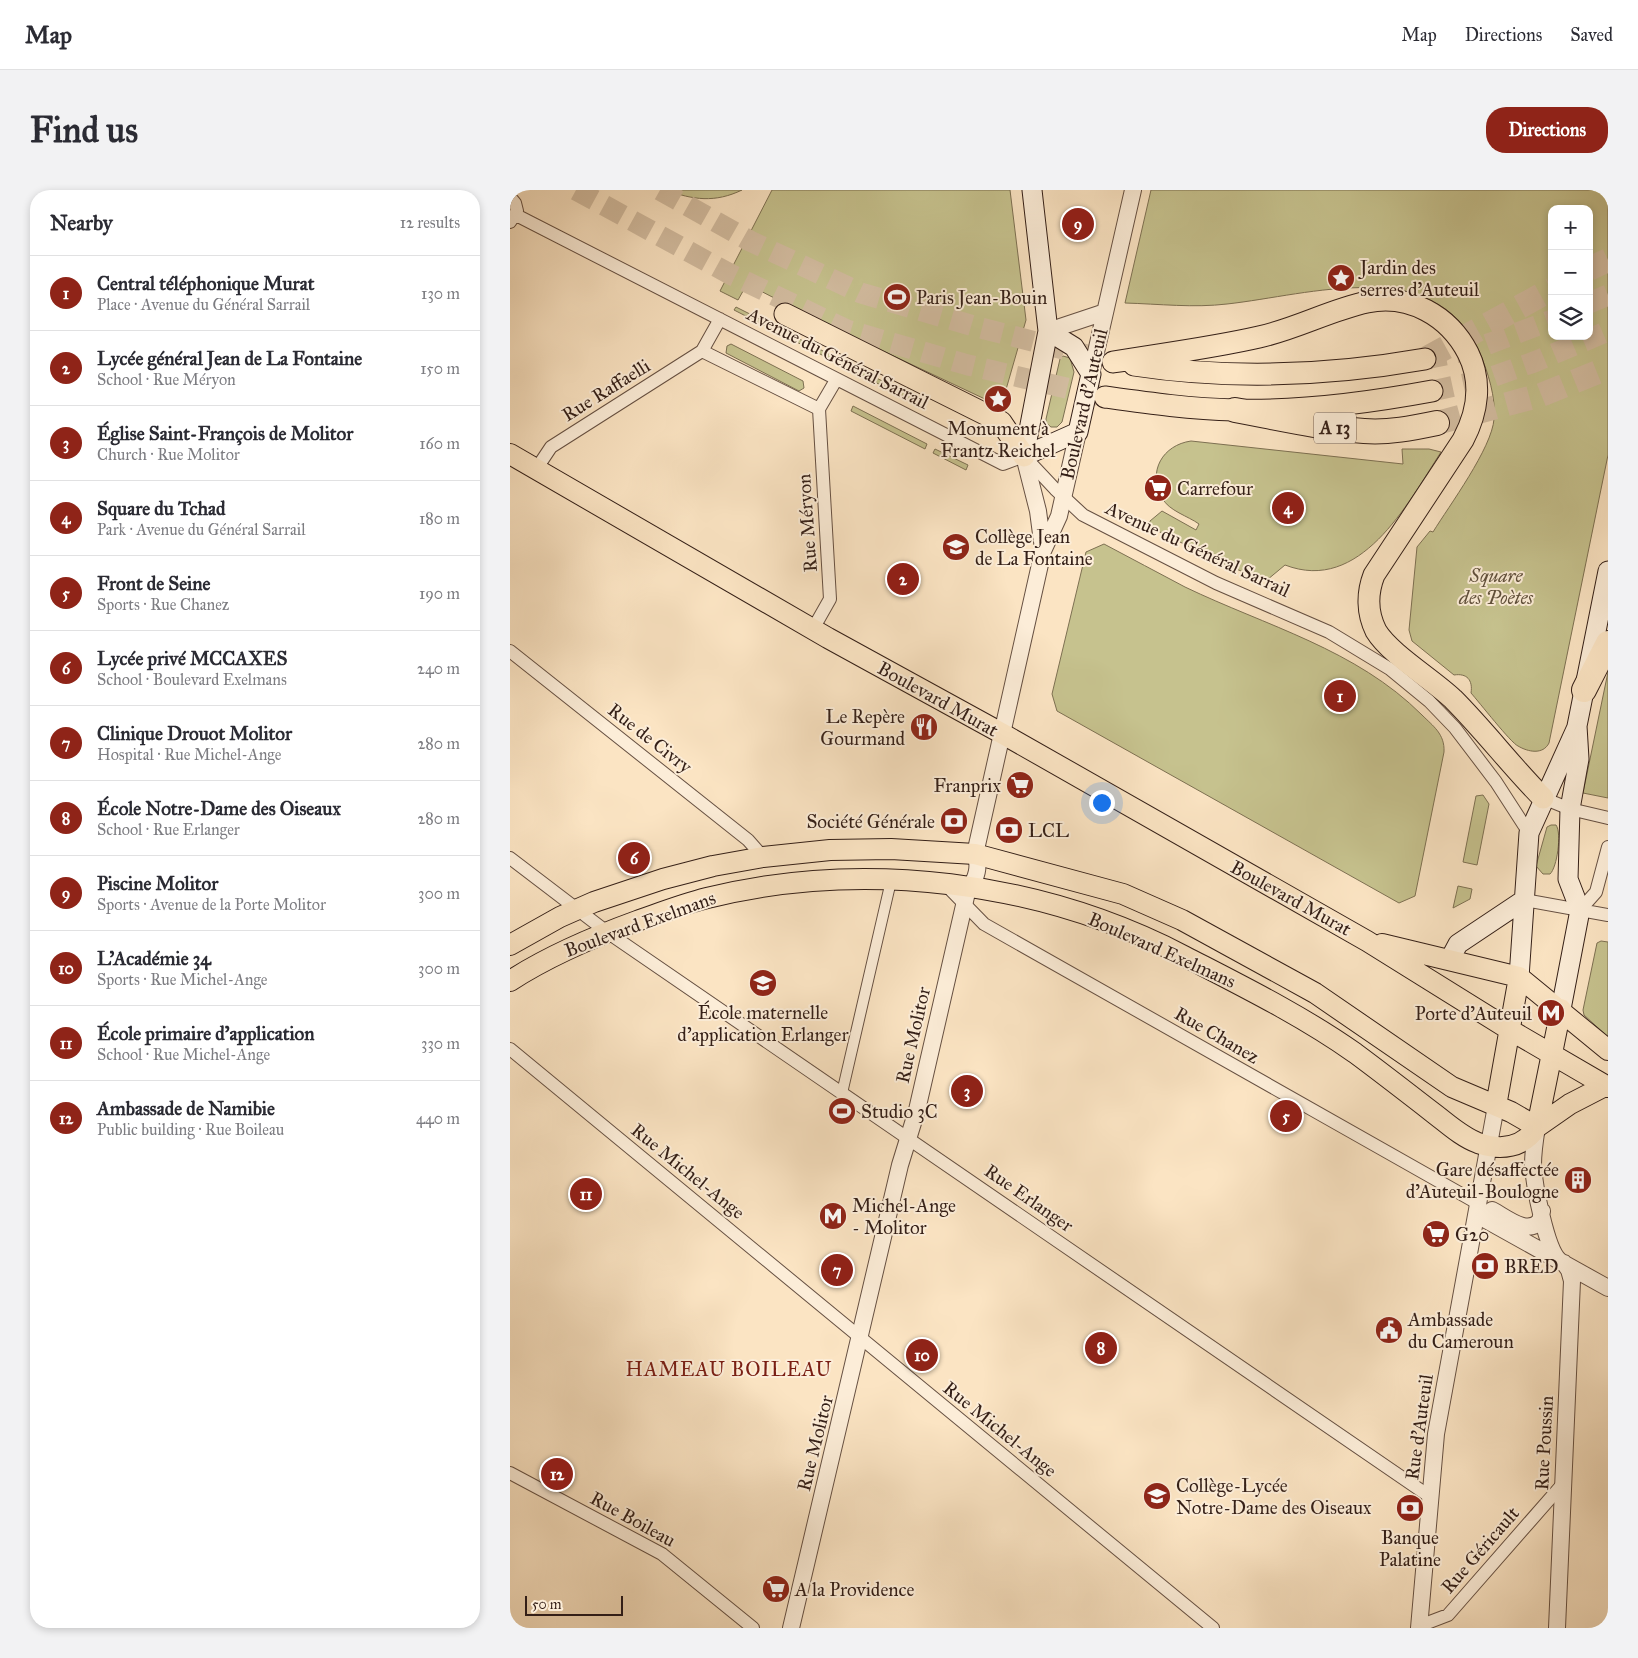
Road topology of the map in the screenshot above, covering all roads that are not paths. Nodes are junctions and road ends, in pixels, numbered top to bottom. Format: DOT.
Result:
graph roads {
  1 [pos="514,190"];
  2 [pos="1032,190"];
  3 [pos="1133,190"];
  4 [pos="510,197"];
  5 [pos="513,218"];
  6 [pos="1105,312"];
  7 [pos="785,314"];
  8 [pos="720,319"];
  9 [pos="1048,330"];
  10 [pos="702,351"];
  11 [pos="1425,359"];
  12 [pos="1091,374"];
  13 [pos="836,380"];
  14 [pos="1432,391"];
  15 [pos="1104,397"];
  16 [pos="819,409"];
  17 [pos="1235,410"];
  18 [pos="1436,424"];
  19 [pos="1078,432"];
  20 [pos="510,454"];
  21 [pos="1024,456"];
  22 [pos="538,468"];
  23 [pos="1063,497"];
  24 [pos="1043,551"];
  25 [pos="1608,571"];
  26 [pos="814,630"];
  27 [pos="1608,643"];
  28 [pos="510,651"];
  29 [pos="1584,690"];
  30 [pos="1577,726"];
  31 [pos="1003,734"];
  32 [pos="1543,798"];
  33 [pos="1570,810"];
  34 [pos="1608,818"];
  35 [pos="1529,834"];
  36 [pos="1608,847"];
  37 [pos="975,854"];
  38 [pos="764,857"];
  39 [pos="510,858"];
  40 [pos="891,880"];
  41 [pos="966,896"];
  42 [pos="1524,900"];
  43 [pos="576,910"];
  44 [pos="1580,910"];
  45 [pos="1608,915"];
  46 [pos="607,932"];
  47 [pos="1367,941"];
  48 [pos="510,945"];
  49 [pos="1450,960"];
  50 [pos="1519,977"];
  51 [pos="510,981"];
  52 [pos="1561,1009"];
  53 [pos="1510,1030"];
  54 [pos="510,1049"];
  55 [pos="1608,1050"];
  56 [pos="1552,1055"];
  57 [pos="1607,1083"];
  58 [pos="842,1093"];
  59 [pos="1496,1106"];
  60 [pos="1537,1127"];
  61 [pos="907,1136"];
  62 [pos="1489,1146"];
  63 [pos="1478,1209"];
  64 [pos="1542,1211"];
  65 [pos="1562,1262"];
  66 [pos="1608,1288"];
  67 [pos="860,1339"];
  68 [pos="510,1473"];
  69 [pos="1561,1486"];
  70 [pos="1429,1496"];
  71 [pos="1419,1627"];
  72 [pos="753,1628"];
  73 [pos="791,1628"];
  74 [pos="1213,1628"];
  75 [pos="1557,1628"];
  1 -- 4 [label="street"];
  2 -- 9 [label="main road"];
  3 -- 6 [label="street, Boulevard d'Auteuil"];
  4 -- 5 [label="street"];
  5 -- 8 [label="street, Avenue du Général Sarrail"];
  6 -- 9 [label="street, Boulevard d'Auteuil"];
  6 -- 12 [label="street, Boulevard d'Auteuil"];
  7 -- 21 [label="highway"];
  8 -- 10 [label="street"];
  8 -- 13 [label="street, Avenue du Général Sarrail"];
  9 -- 12 [label="main road"];
  9 -- 21 [label="main road"];
  10 -- 16 [label="street"];
  10 -- 22 [label="street, Rue Raffaelli"];
  11 -- 32 [label="highway"];
  12 -- 19 [label="main road, Boulevard d'Auteuil"];
  13 -- 16 [label="street"];
  13 -- 21 [label="street, Avenue du Général Sarrail"];
  14 -- 17 [label="highway"];
  15 -- 17 [label="highway"];
  16 -- 26 [label="street, Rue Méryon"];
  17 -- 18 [label="highway, A 13"];
  19 -- 21 [label="main road"];
  19 -- 23 [label="street, Boulevard d'Auteuil"];
  20 -- 22 [label="main road, Boulevard Murat"];
  21 -- 23 [label="street, Avenue du Général Sarrail"];
  21 -- 24 [label="street"];
  22 -- 26 [label="main road, Boulevard Murat"];
  23 -- 24 [label="street, Boulevard d'Auteuil"];
  23 -- 35 [label="street, Avenue du Général Sarrail"];
  24 -- 31 [label="street, Rue Molitor"];
  25 -- 29 [label="main road"];
  26 -- 31 [label="main road, Boulevard Murat"];
  27 -- 29 [label="highway"];
  28 -- 38 [label="street, Rue de Civry"];
  29 -- 30 [label="main road"];
  30 -- 32 [label="main road"];
  30 -- 33 [label="main road"];
  31 -- 37 [label="street, Rue Molitor"];
  31 -- 47 [label="main road, Boulevard Murat"];
  32 -- 33 [label="street"];
  32 -- 35 [label="main road"];
  33 -- 34 [label="street"];
  33 -- 44 [label="main road"];
  35 -- 42 [label="main road"];
  36 -- 44 [label="street"];
  37 -- 38 [label="main road, Boulevard Exelmans"];
  37 -- 41 [label="street, Rue Molitor"];
  37 -- 59 [label="main road, Boulevard Exelmans"];
  38 -- 43 [label="main road, Boulevard Exelmans"];
  39 -- 43 [label="street, Rue Erlanger"];
  40 -- 41 [label="main road, Boulevard Exelmans"];
  40 -- 46 [label="main road, Boulevard Exelmans"];
  40 -- 58 [label="street"];
  41 -- 61 [label="street, Rue Molitor"];
  41 -- 62 [label="main road, Boulevard Exelmans"];
  41 -- 63 [label="street, Rue Chanez"];
  42 -- 44 [label="street"];
  42 -- 49 [label="main road"];
  42 -- 50 [label="main road"];
  43 -- 46 [label="street, Rue Erlanger"];
  43 -- 48 [label="main road, Boulevard Exelmans"];
  44 -- 45 [label="street"];
  44 -- 52 [label="main road"];
  46 -- 51 [label="main road, Boulevard Exelmans"];
  46 -- 58 [label="street, Rue Erlanger"];
  47 -- 49 [label="main road, Boulevard Murat"];
  47 -- 53 [label="main road, Boulevard Murat"];
  49 -- 50 [label="main road, Boulevard Murat"];
  50 -- 52 [label="main road"];
  50 -- 53 [label="main road"];
  52 -- 55 [label="main road"];
  52 -- 56 [label="main road"];
  53 -- 56 [label="main road, Boulevard Murat"];
  53 -- 59 [label="main road"];
  54 -- 67 [label="street, Rue Michel-Ange"];
  56 -- 57 [label="main road, Boulevard Murat"];
  56 -- 60 [label="main road"];
  57 -- 60 [label="main road"];
  58 -- 61 [label="street, Rue Erlanger"];
  59 -- 60 [label="main road, Boulevard Exelmans"];
  59 -- 62 [label="street, Rue d'Auteuil"];
  60 -- 62 [label="main road"];
  60 -- 64 [label="street, Rue Poussin"];
  61 -- 67 [label="street, Rue Molitor"];
  61 -- 70 [label="street, Rue Erlanger"];
  62 -- 63 [label="street, Rue d'Auteuil"];
  63 -- 64 [label="street"];
  63 -- 65 [label="street"];
  63 -- 70 [label="street, Rue d'Auteuil"];
  64 -- 65 [label="street, Rue Poussin"];
  65 -- 66 [label="street"];
  65 -- 69 [label="street, Rue Poussin"];
  67 -- 73 [label="street, Rue Molitor"];
  67 -- 74 [label="street, Rue Michel-Ange"];
  68 -- 72 [label="street, Rue Boileau"];
  69 -- 71 [label="street, Rue Géricault"];
  69 -- 75 [label="street, Rue Poussin"];
  70 -- 71 [label="street, Rue d'Auteuil"];
}
